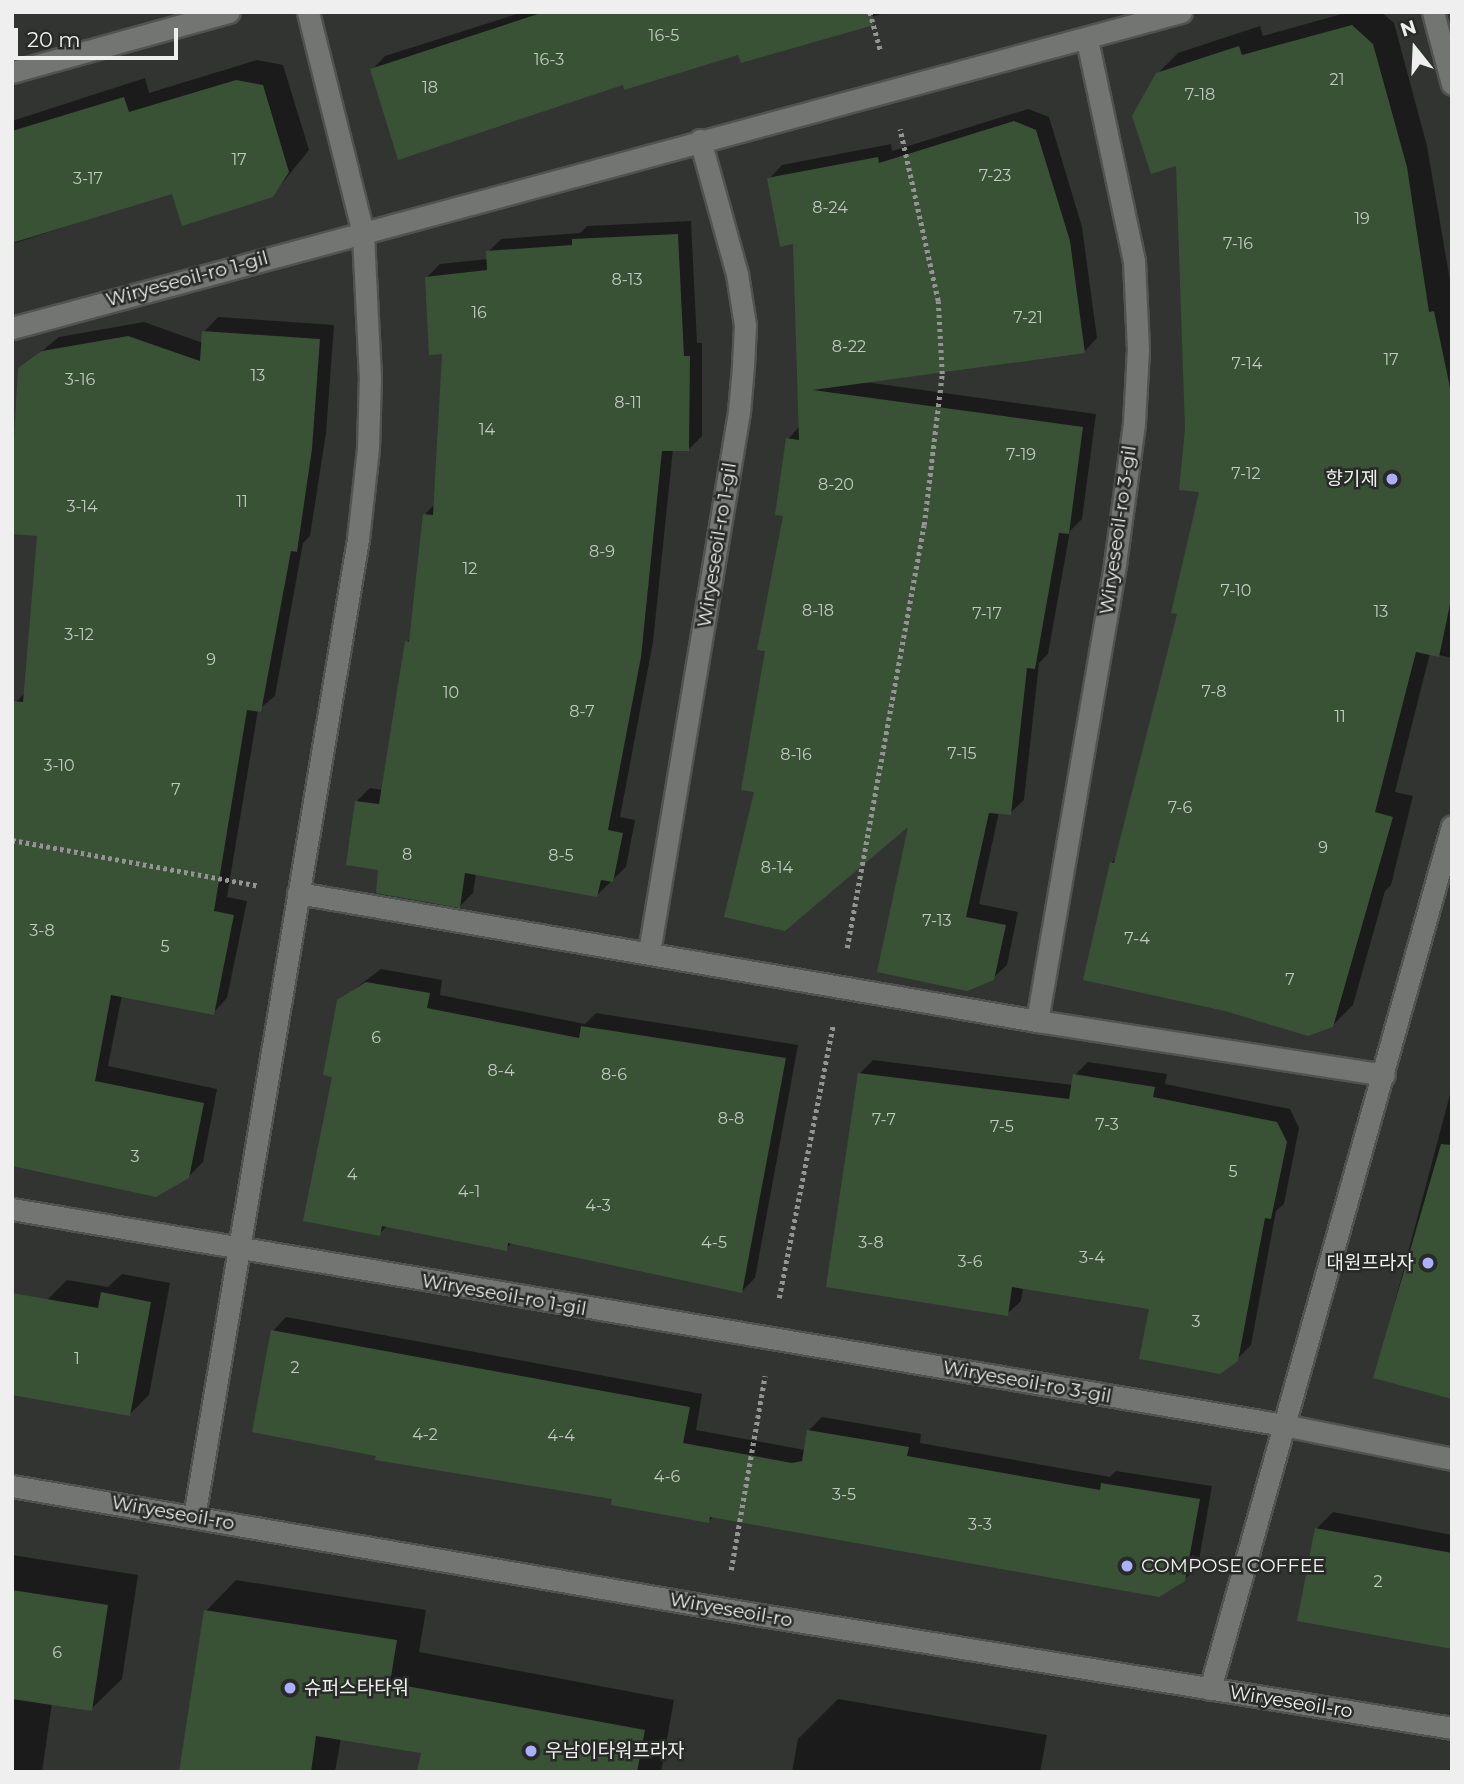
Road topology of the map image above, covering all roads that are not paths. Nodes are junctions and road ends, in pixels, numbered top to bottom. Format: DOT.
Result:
graph roads {
  1 [pos="229,12"];
  2 [pos="308,12"];
  3 [pos="1181,12"];
  4 [pos="1433,12"];
  5 [pos="1087,39"];
  6 [pos="12,72"];
  7 [pos="1452,84"];
  8 [pos="700,140"];
  9 [pos="363,233"];
  10 [pos="12,328"];
  11 [pos="1452,826"];
  12 [pos="298,893"];
  13 [pos="649,952"];
  14 [pos="1037,1021"];
  15 [pos="1384,1075"];
  16 [pos="12,1209"];
  17 [pos="237,1250"];
  18 [pos="771,1339"];
  19 [pos="1284,1425"];
  20 [pos="1452,1459"];
  21 [pos="12,1486"];
  22 [pos="194,1517"];
  23 [pos="1210,1689"];
  24 [pos="1452,1728"];
  1 -- 6 [label="street"];
  2 -- 9 [label="street"];
  3 -- 5 [label="street"];
  4 -- 7 [label="street"];
  5 -- 8 [label="street, Wiryeseoil-ro 1-gil"];
  5 -- 14 [label="street, Wiryeseoil-ro 3-gil"];
  8 -- 9 [label="street, Wiryeseoil-ro 1-gil"];
  8 -- 13 [label="street, Wiryeseoil-ro 1-gil"];
  9 -- 10 [label="street, Wiryeseoil-ro 1-gil"];
  9 -- 12 [label="street"];
  11 -- 15 [label="street"];
  12 -- 13 [label="street"];
  12 -- 17 [label="street"];
  13 -- 14 [label="street"];
  14 -- 15 [label="street"];
  15 -- 19 [label="street"];
  16 -- 17 [label="street, Wiryeseoil-ro 1-gil"];
  17 -- 18 [label="street, Wiryeseoil-ro 1-gil"];
  17 -- 22 [label="street"];
  18 -- 19 [label="street, Wiryeseoil-ro 3-gil"];
  19 -- 20 [label="street, Wiryeseoil-ro 3-gil"];
  19 -- 23 [label="street"];
  21 -- 22 [label="street, Wiryeseoil-ro"];
  22 -- 23 [label="street, Wiryeseoil-ro"];
  23 -- 24 [label="street, Wiryeseoil-ro"];
}
